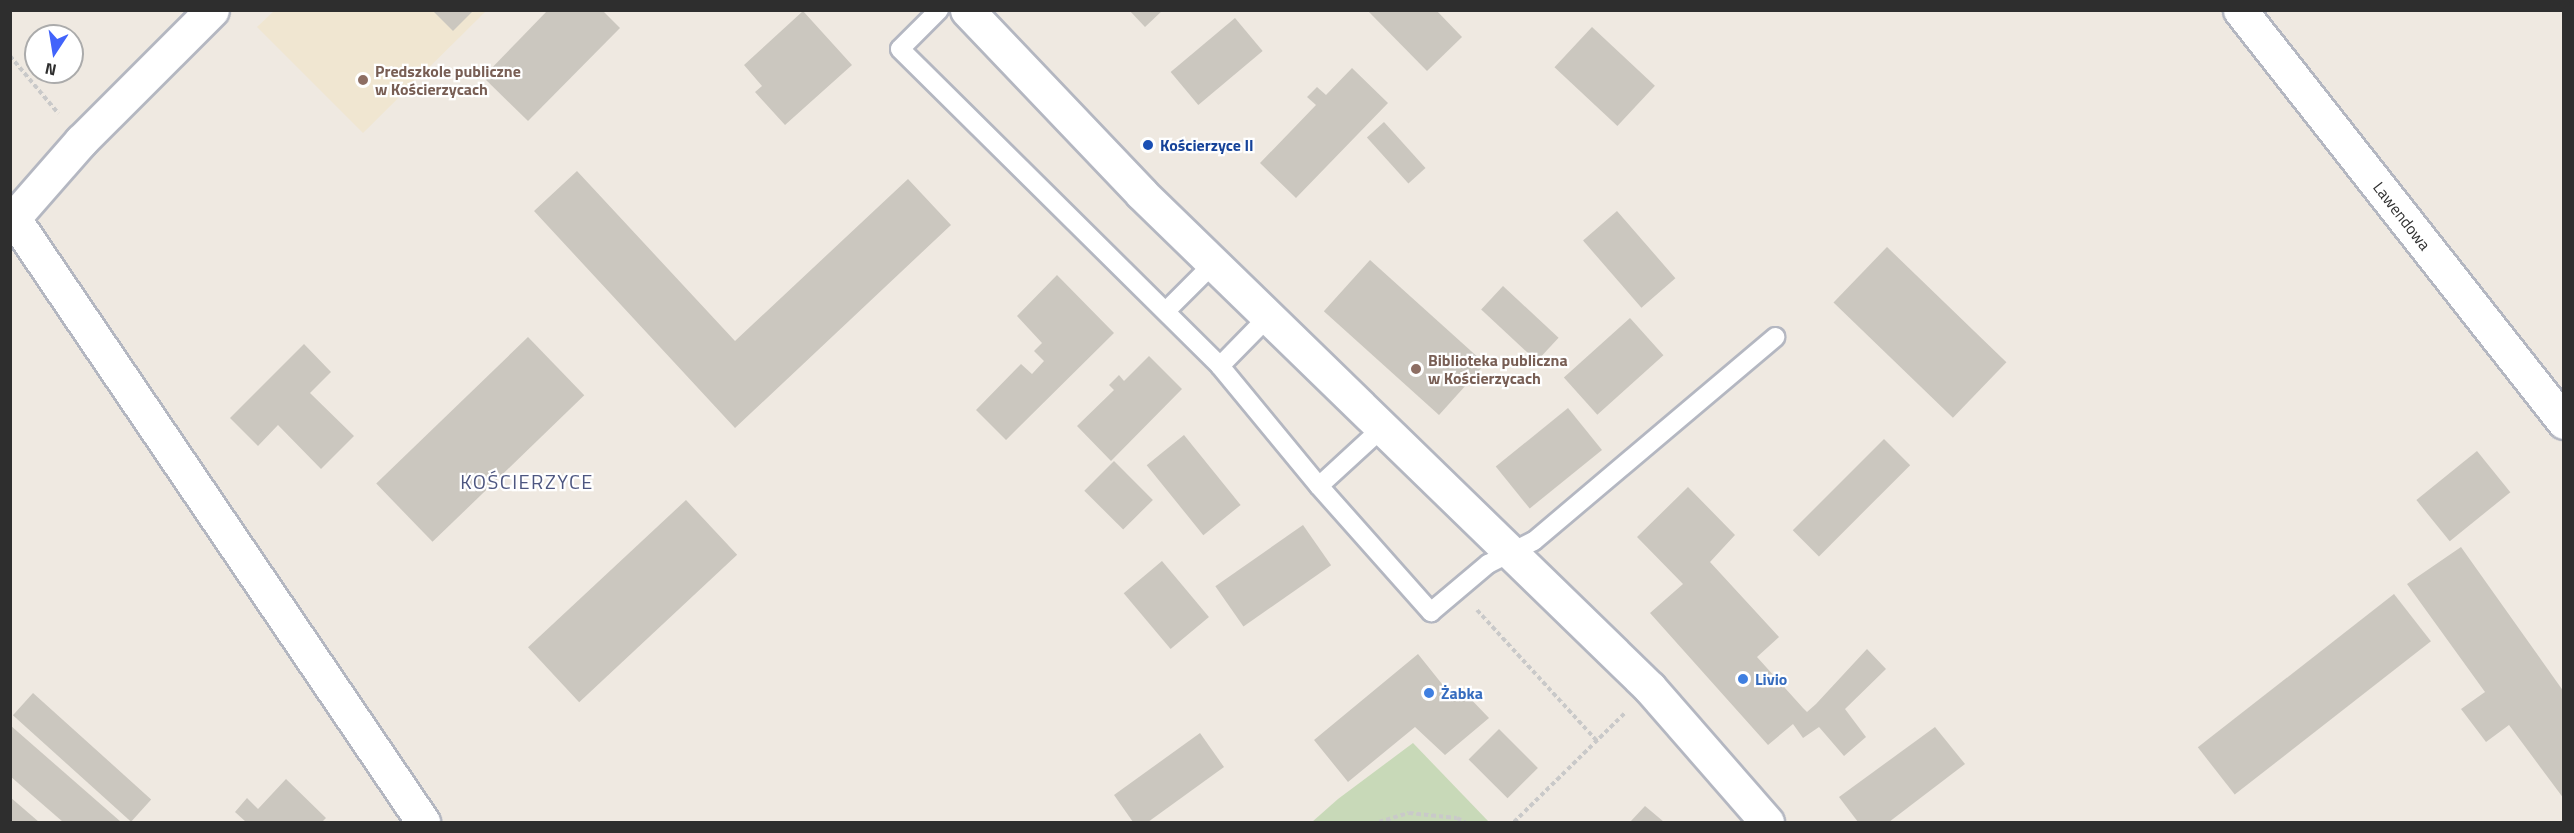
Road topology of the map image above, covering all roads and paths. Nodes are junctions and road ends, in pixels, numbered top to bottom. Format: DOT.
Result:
graph roads {
  1 [pos="212,10"];
  2 [pos="939,10"];
  3 [pos="967,10"];
  4 [pos="2240,10"];
  5 [pos="10,56"];
  6 [pos="81,141"];
  7 [pos="12,220"];
  8 [pos="1213,264"];
  9 [pos="1166,311"];
  10 [pos="1267,318"];
  11 [pos="1775,337"];
  12 [pos="1220,366"];
  13 [pos="2564,422"];
  14 [pos="1382,428"];
  15 [pos="1319,486"];
  16 [pos="1511,553"];
  17 [pos="1458,590"];
  18 [pos="1632,706"];
  19 [pos="1597,741"];
  20 [pos="423,822"];
  21 [pos="1379,822"];
  22 [pos="1465,822"];
  23 [pos="1514,822"];
  24 [pos="1767,822"];
  1 -- 6 [label="street"];
  2 -- 9 [label="lane"];
  3 -- 8 [label="street"];
  4 -- 13 [label="street, Lawendowa"];
  5 -- 6 [label="path"];
  6 -- 7 [label="street"];
  7 -- 20 [label="street"];
  8 -- 9 [label="lane"];
  8 -- 10 [label="street"];
  9 -- 12 [label="lane"];
  10 -- 12 [label="lane"];
  10 -- 14 [label="street"];
  11 -- 16 [label="lane"];
  12 -- 15 [label="lane"];
  14 -- 15 [label="lane"];
  14 -- 16 [label="street"];
  15 -- 17 [label="lane"];
  16 -- 17 [label="lane"];
  16 -- 24 [label="street"];
  17 -- 19 [label="path"];
  18 -- 19 [label="path"];
  19 -- 23 [label="path"];
  21 -- 22 [label="path"];
}
